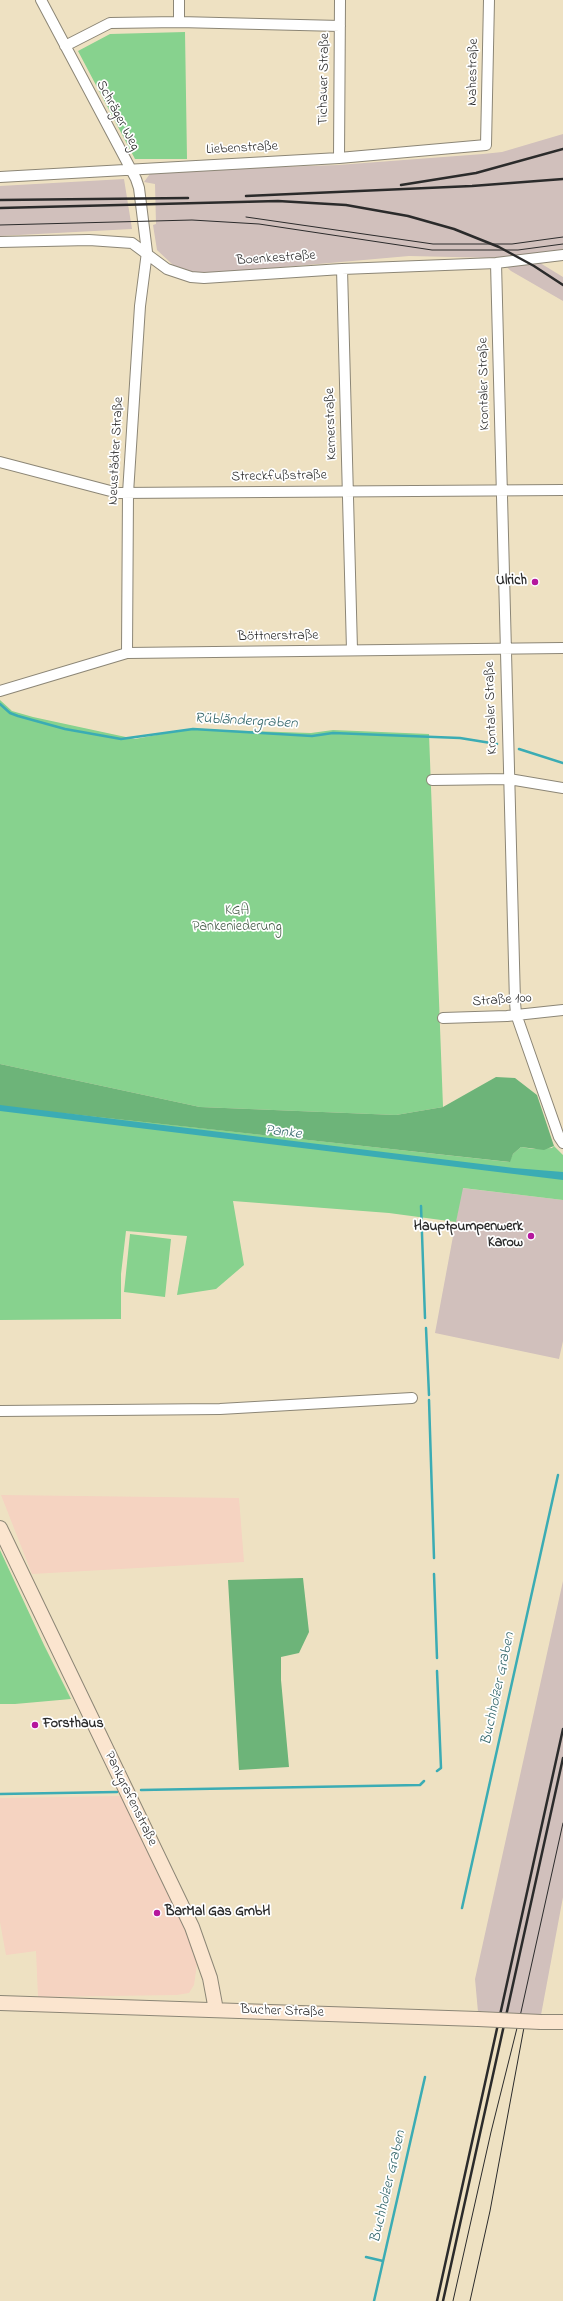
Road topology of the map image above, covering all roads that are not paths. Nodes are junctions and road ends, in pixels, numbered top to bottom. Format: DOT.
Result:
graph roads {
  1 [pos="41,0"];
  2 [pos="179,0"];
  3 [pos="340,0"];
  4 [pos="489,0"];
  5 [pos="179,22"];
  6 [pos="340,26"];
  7 [pos="65,46"];
  8 [pos="486,145"];
  9 [pos="339,158"];
  10 [pos="129,168"];
  11 [pos="0,177"];
  12 [pos="0,242"];
  13 [pos="147,252"];
  14 [pos="563,255"];
  15 [pos="496,263"];
  16 [pos="342,269"];
  17 [pos="0,462"];
  18 [pos="347,490"];
  19 [pos="563,490"];
  20 [pos="501,492"];
  21 [pos="128,493"];
  22 [pos="504,648"];
  23 [pos="563,648"];
  24 [pos="352,650"];
  25 [pos="127,653"];
  26 [pos="0,692"];
  27 [pos="508,779"];
  28 [pos="432,780"];
  29 [pos="563,788"];
  30 [pos="563,1010"];
  31 [pos="516,1014"];
  32 [pos="443,1018"];
  33 [pos="563,1143"];
  34 [pos="412,1398"];
  35 [pos="0,1411"];
  36 [pos="0,1528"];
  37 [pos="0,2003"];
  38 [pos="216,2010"];
  39 [pos="563,2022"];
  1 -- 7 [label="street, Schräger Weg"];
  2 -- 5 [label="street"];
  3 -- 6 [label="street, Tichauer Straße"];
  4 -- 8 [label="street, Nahestraße"];
  5 -- 6 [label="street"];
  5 -- 7 [label="street"];
  6 -- 9 [label="street, Tichauer Straße"];
  7 -- 10 [label="street, Schräger Weg"];
  8 -- 9 [label="street, Liebenstraße"];
  9 -- 10 [label="street, Liebenstraße"];
  10 -- 11 [label="street, Liebenstraße"];
  10 -- 13 [label="street, Schräger Weg"];
  12 -- 13 [label="street, Boenkestraße"];
  13 -- 16 [label="street, Boenkestraße"];
  13 -- 21 [label="street, Neustädter Straße"];
  14 -- 15 [label="street, Boenkestraße"];
  15 -- 16 [label="street, Boenkestraße"];
  15 -- 20 [label="street, Krontaler Straße"];
  16 -- 18 [label="street, Kernerstraße"];
  17 -- 21 [label="street, Streckfußstraße"];
  18 -- 20 [label="street, Streckfußstraße"];
  18 -- 21 [label="street, Streckfußstraße"];
  18 -- 24 [label="street, Kernerstraße"];
  19 -- 20 [label="street, Streckfußstraße"];
  20 -- 22 [label="street, Krontaler Straße"];
  21 -- 25 [label="street, Neustädter Straße"];
  22 -- 23 [label="street, Böttnerstraße"];
  22 -- 24 [label="street, Böttnerstraße"];
  22 -- 27 [label="street, Krontaler Straße"];
  24 -- 25 [label="street, Böttnerstraße"];
  25 -- 26 [label="street, Böttnerstraße"];
  27 -- 28 [label="street"];
  27 -- 29 [label="street"];
  27 -- 31 [label="street, Krontaler Straße"];
  30 -- 31 [label="street, Straße 100"];
  31 -- 32 [label="street, Straße 100"];
  31 -- 33 [label="street, Krontaler Straße"];
  34 -- 35 [label="street"];
  36 -- 38 [label="main road, Pankgrafenstraße"];
  37 -- 38 [label="main road, Bucher Straße"];
  38 -- 39 [label="main road, Bucher Straße, bridge"];
}
